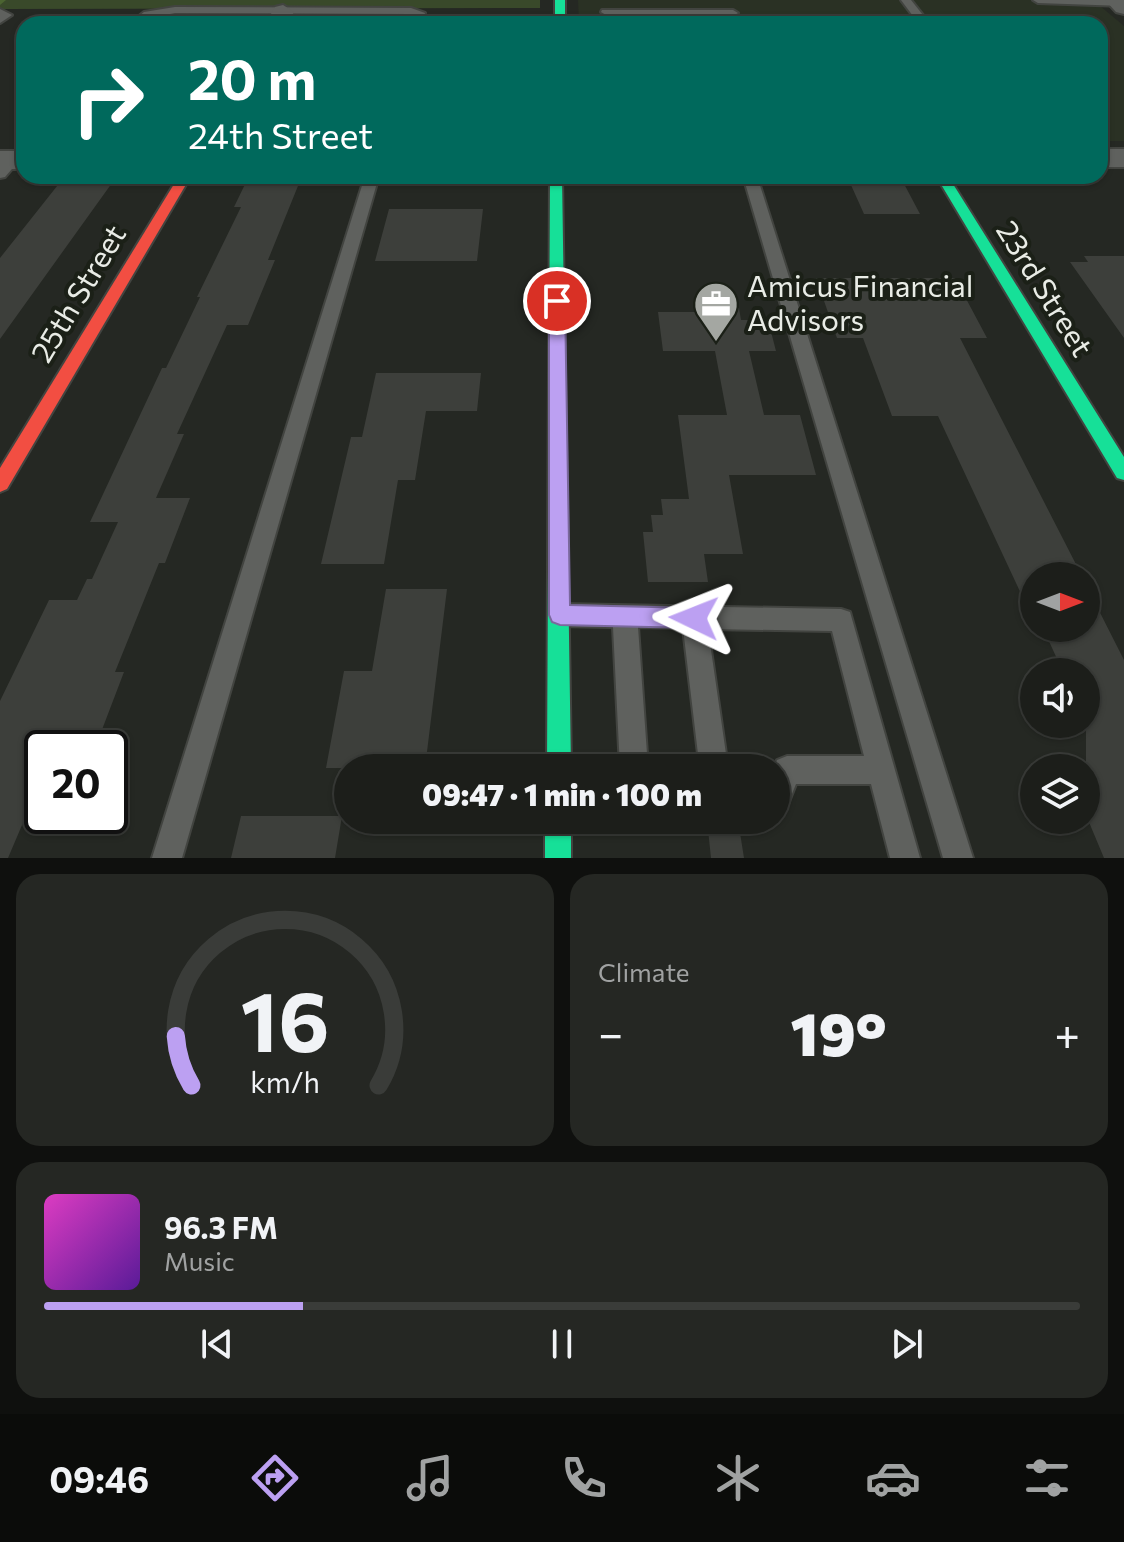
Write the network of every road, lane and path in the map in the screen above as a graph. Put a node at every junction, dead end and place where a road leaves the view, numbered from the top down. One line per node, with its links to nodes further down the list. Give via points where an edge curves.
1 (906, 0): 10 (lane)
2 (1038, 0): 3 (lane)
3 (1121, 3)
4 (606, 12): 9 (lane)
5 (143, 16): 6 (lane, via 166,11)
6 (247, 16)
7 (317, 16): 8 (lane, via 411,11)
8 (419, 16)
9 (692, 16)
10 (919, 16)
11 (180, 184): 17 (street, 25th Street)
12 (370, 184): 27 (lane)
13 (556, 184): 18 (street)
14 (752, 184): 30 (lane)
15 (947, 184): 16 (street, 23rd Street)
16 (1124, 473)
17 (0, 484)
18 (560, 615): 19 (lane); 21 (street)
19 (625, 616): 20 (lane); 22 (lane)
20 (694, 618): 23 (lane); 25 (lane, via 841,620)
21 (559, 754)
22 (633, 754)
23 (712, 754)
24 (790, 770): 25 (lane)
25 (881, 770): 29 (lane)
26 (558, 834): 28 (street)
27 (167, 858)
28 (558, 858)
29 (905, 858)
30 (958, 858)

